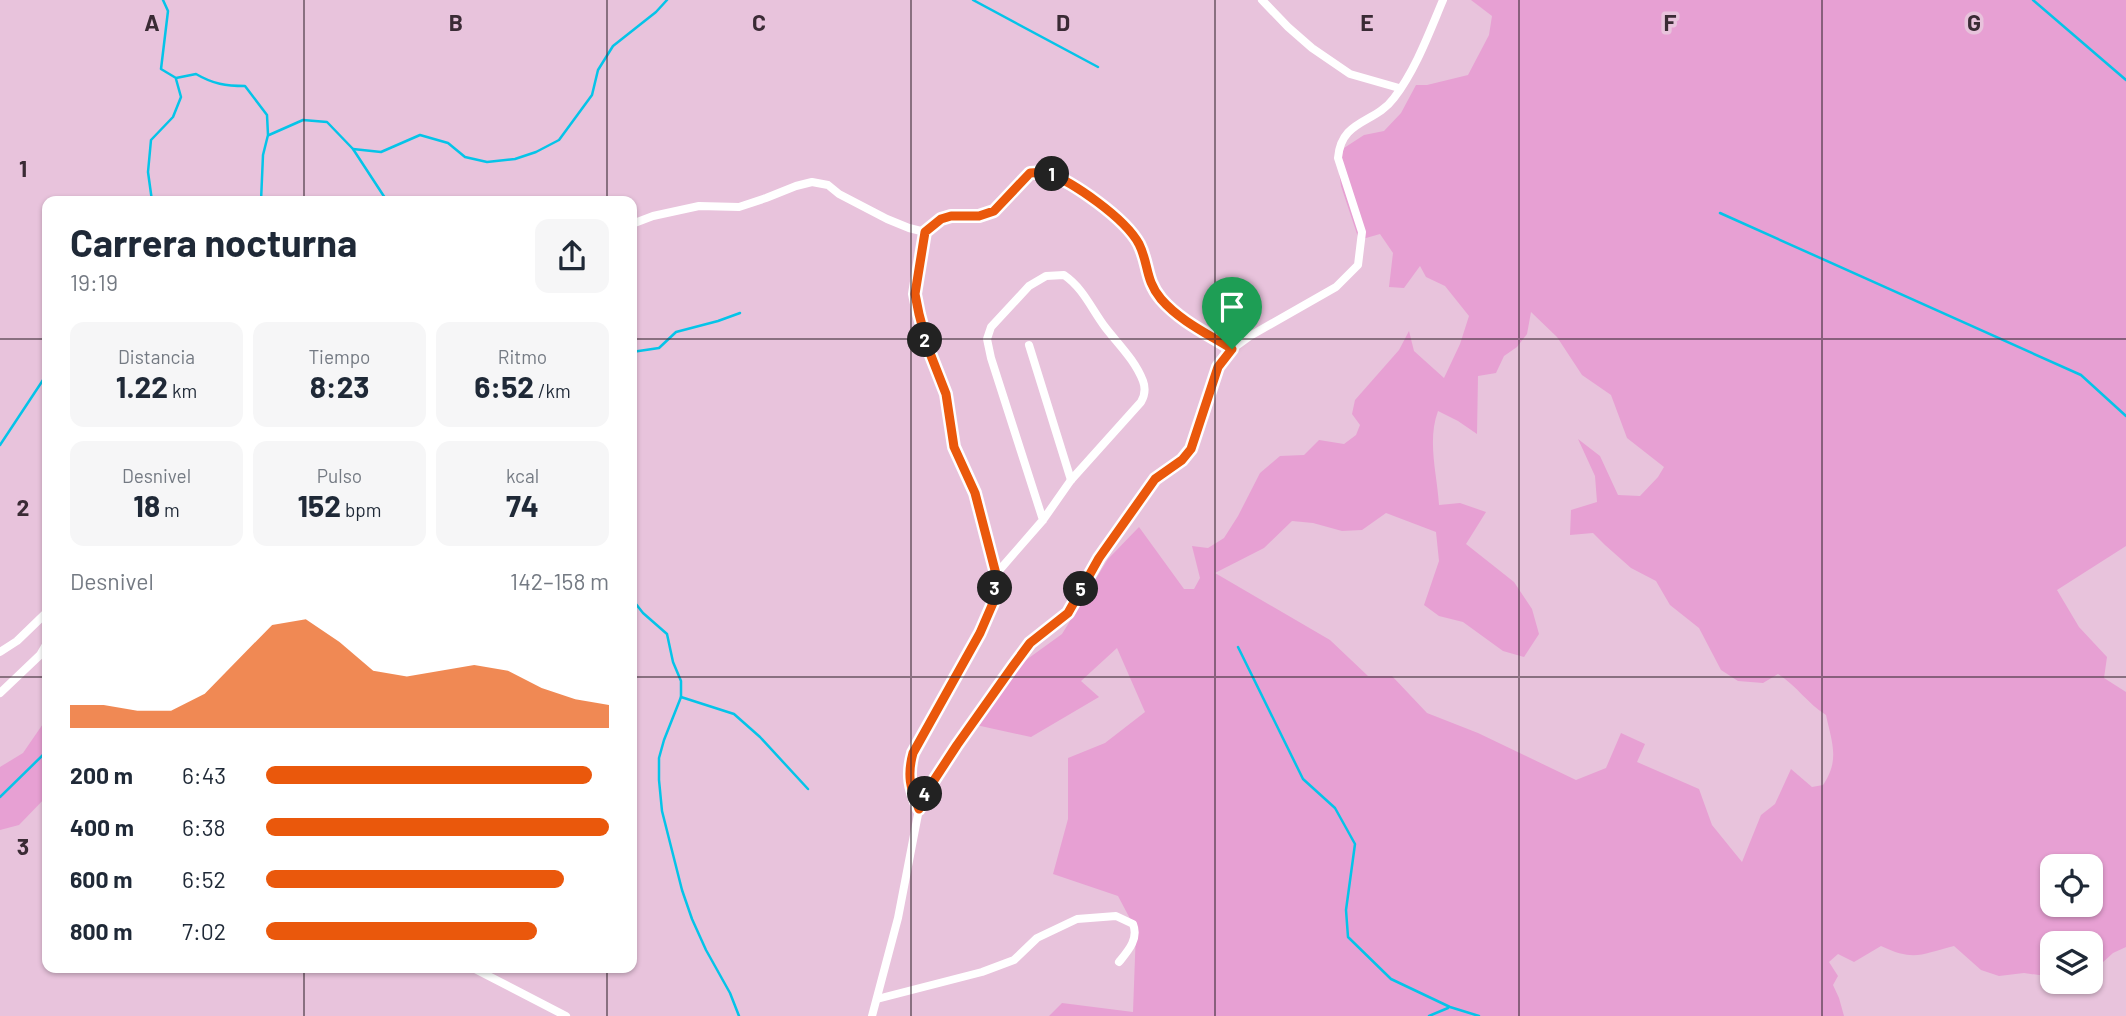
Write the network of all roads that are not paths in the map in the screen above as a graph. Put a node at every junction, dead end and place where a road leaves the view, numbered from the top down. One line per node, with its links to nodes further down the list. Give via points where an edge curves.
1 (1262, 0): 3 (street, via 1312,48 1350,74)
2 (1443, 0): 3 (street, via 1410,74)
3 (1399, 88): 7 (street, via 1381,110 1344,134 1339,145 1338,158 1362,232 1358,265 1336,288)
4 (637, 222): 5 (street, via 699,206 739,206 812,182 828,185 887,219)
5 (925, 232): 7 (street, via 941,219 994,211 1030,173 1062,178 1113,213 1134,237 1151,285 1174,313); 10 (street, via 915,294 919,314 946,394 954,447 975,493)
6 (1029, 345): 8 (street)
7 (1232, 349): 15 (street, via 1218,367 1191,449 1155,479 1099,558 1068,613 1030,643 957,745)
8 (1071, 480): 9 (street); 9 (street, via 1141,402 1145,387 1086,297 1059,274 1029,286 991,327 987,339)
9 (1043, 520): 10 (street)
10 (996, 574): 15 (street, via 993,603 980,633 913,753 909,780)
11 (42, 616): 12 (street)
12 (0, 652)
13 (42, 652): 14 (street)
14 (0, 693)
15 (919, 809): 18 (street)
16 (1119, 962): 18 (street, via 1131,947 1136,932 1133,924 1116,916 1077,919 1037,938 1014,960)
17 (484, 973): 19 (street)
18 (877, 999): 20 (street)
19 (566, 1016)
20 (872, 1016)

